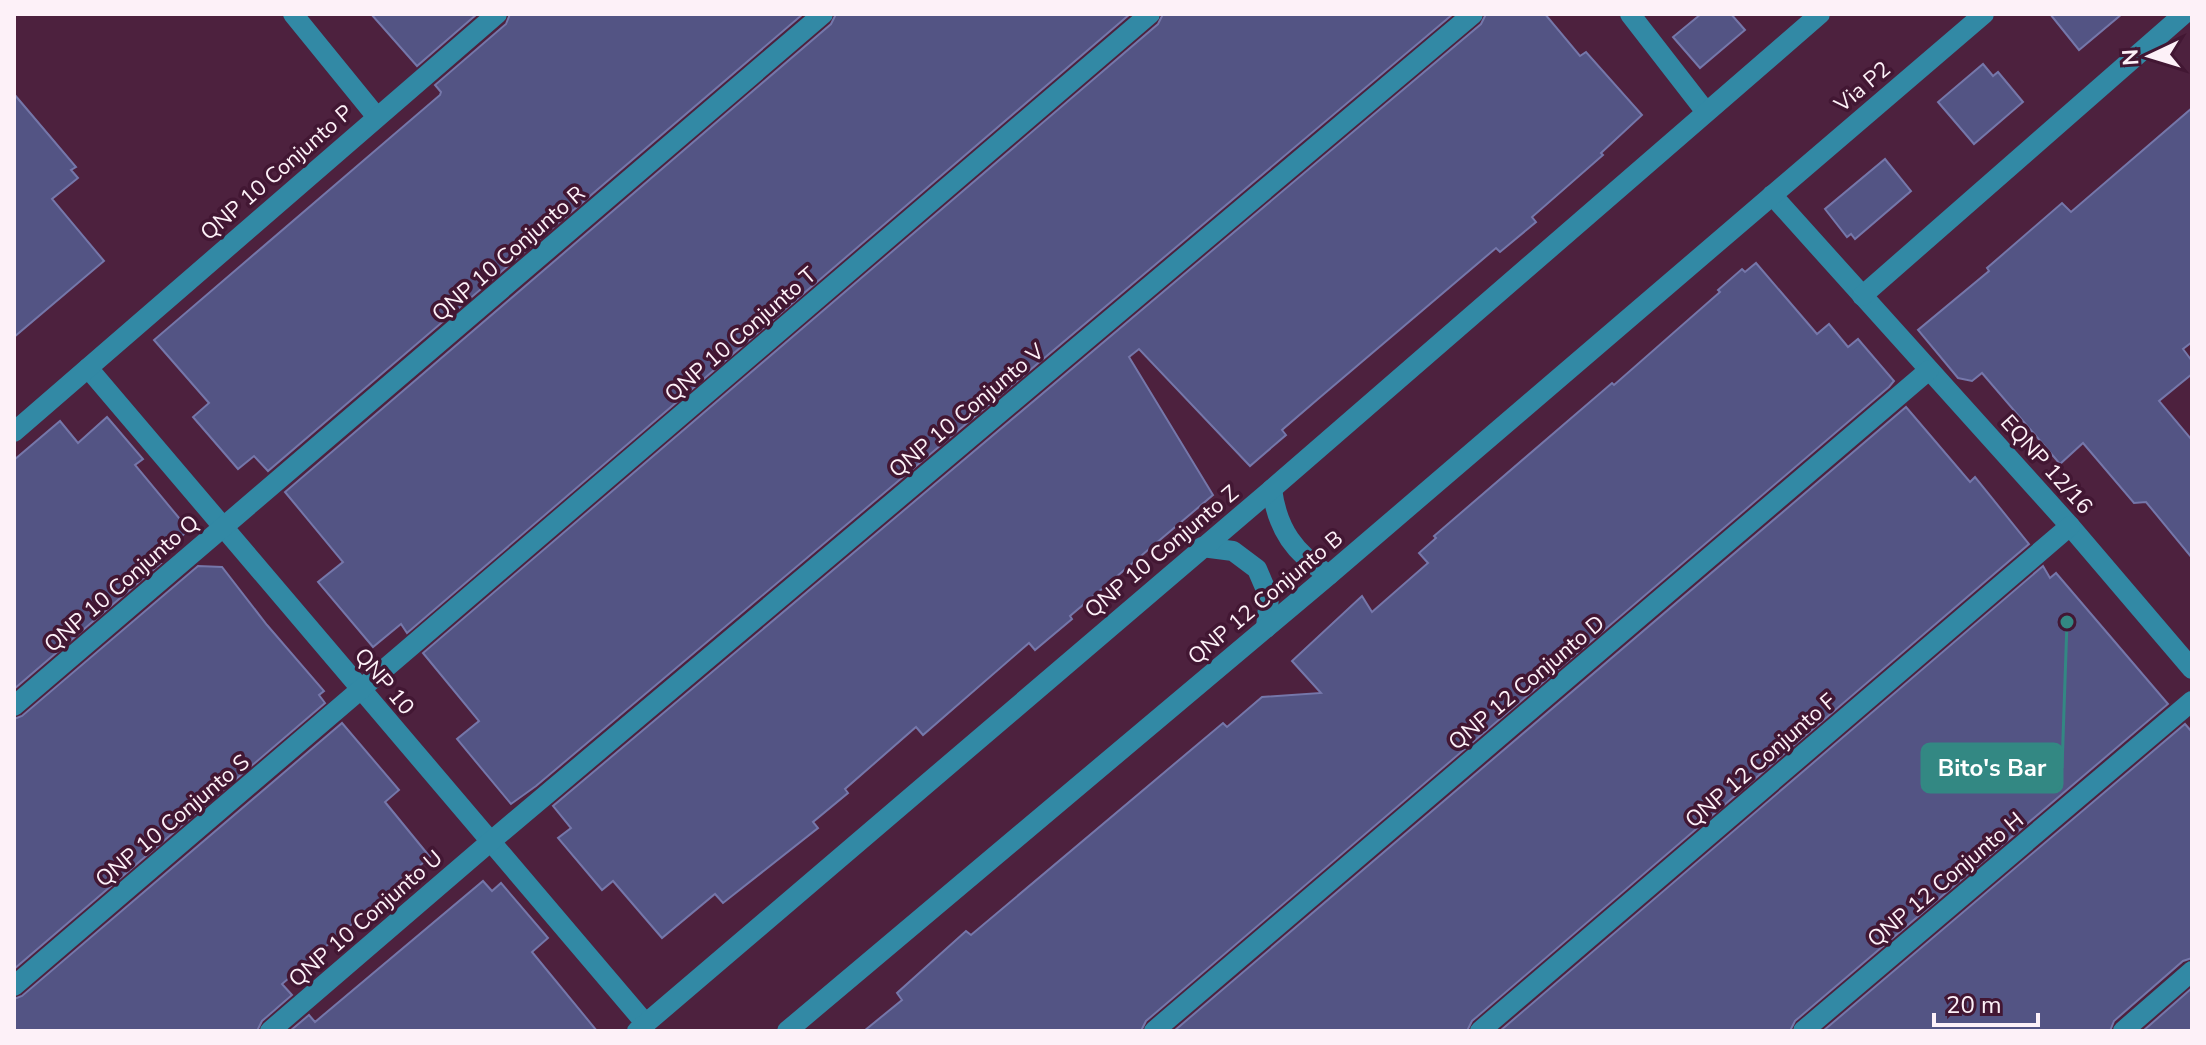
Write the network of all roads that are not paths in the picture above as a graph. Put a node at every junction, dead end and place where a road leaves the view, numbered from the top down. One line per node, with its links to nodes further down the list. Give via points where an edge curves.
1 (293, 14): 11 (street)
2 (497, 14): 11 (street, QNP 10 Conjunto P)
3 (823, 14): 19 (street, QNP 10 Conjunto R)
4 (1150, 14): 24 (street, QNP 10 Conjunto T)
5 (1473, 14): 27 (street, QNP 10 Conjunto V)
6 (1630, 14): 10 (street)
7 (1820, 14): 10 (street)
8 (1984, 14): 12 (street, Via P2)
9 (2184, 14): 13 (street)
10 (1706, 112): 17 (street, QNP 10 Conjunto Z)
11 (376, 116): 14 (street, QNP 10 Conjunto P)
12 (1772, 195): 13 (street, EQNP 12/16); 21 (street, QNP 12 Conjunto B)
13 (1862, 296): 15 (street, EQNP 12/16)
14 (88, 368): 16 (street, QNP 10 Conjunto P); 19 (street, QNP 10)
15 (1929, 370): 18 (street, EQNP 12/16); 33 (street, QNP 12 Conjunto D)
16 (14, 432)
17 (1272, 489): 20 (street, QNP 10 Conjunto Z); 21 (street, via 1283,531 1303,556)
18 (2070, 526): 23 (street, EQNP 12/16); 34 (street, QNP 12 Conjunto F)
19 (223, 528): 24 (street, QNP 10); 26 (street, QNP 10 Conjunto Q)
20 (1202, 547): 22 (street, via 1233,551 1257,569 1269,597); 30 (street, QNP 10 Conjunto Z)
21 (1329, 575): 22 (street, QNP 12 Conjunto B)
22 (1266, 628): 32 (street, QNP 12 Conjunto B)
23 (2192, 669)
24 (361, 690): 27 (street, QNP 10); 29 (street, QNP 10 Conjunto S)
25 (2192, 701): 35 (street, QNP 12 Conjunto H)
26 (14, 706)
27 (490, 842): 30 (street, QNP 10); 31 (street, QNP 10 Conjunto U)
28 (2192, 971): 36 (street)
29 (14, 986)
30 (641, 1027)
31 (270, 1031)
32 (787, 1031)
33 (1154, 1031)
34 (1480, 1031)
35 (1803, 1031)
36 (2123, 1031)

